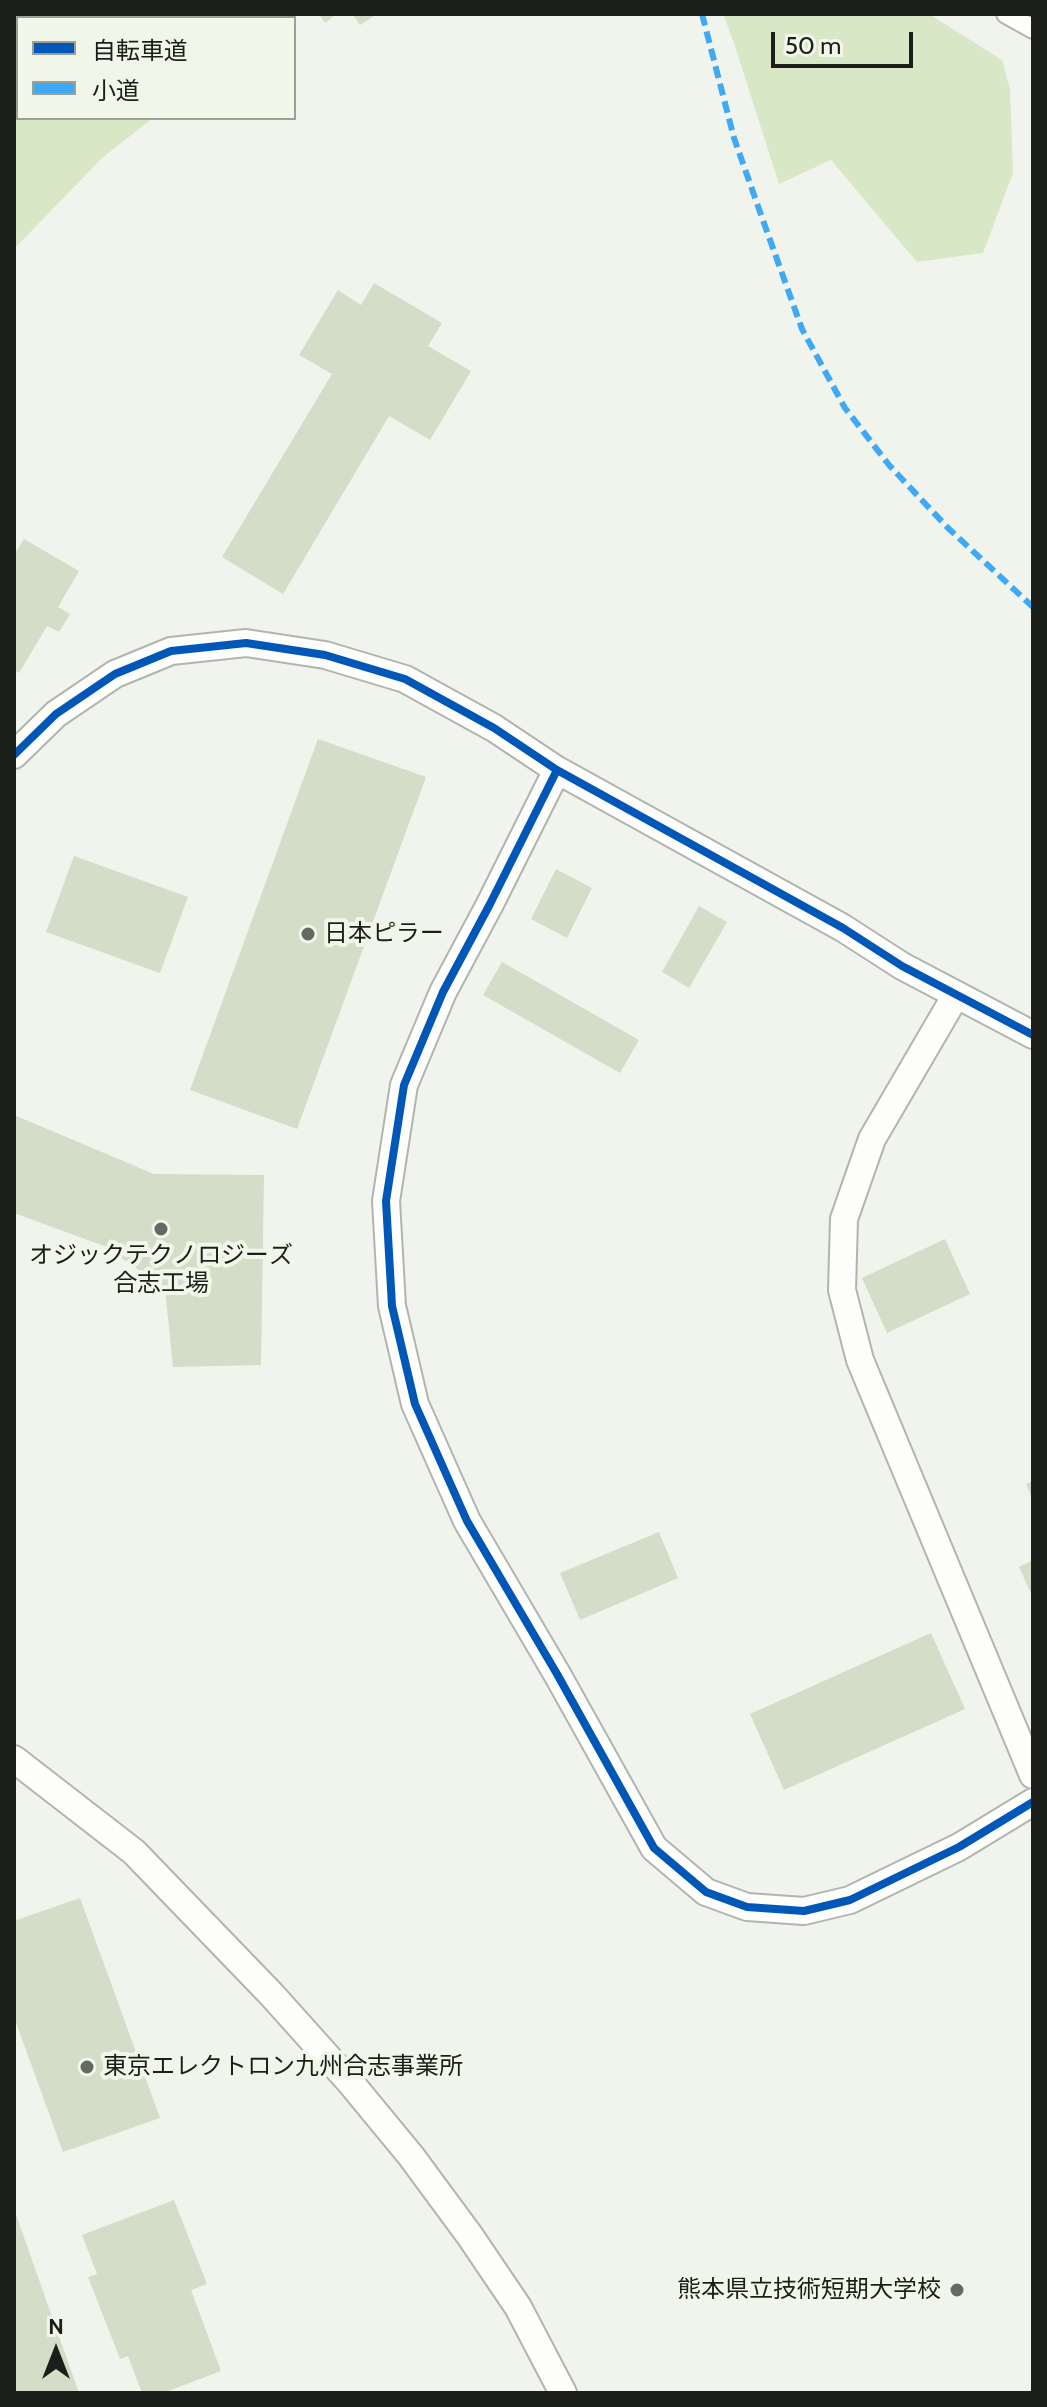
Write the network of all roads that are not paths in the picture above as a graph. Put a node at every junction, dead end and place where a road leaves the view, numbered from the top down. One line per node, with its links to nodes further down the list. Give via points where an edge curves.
1 (1006, 14): 2 (street)
2 (1033, 29)
3 (14, 755): 4 (street, via 56,714 115,674 171,651 246,643 325,655 405,679)
4 (557, 770): 5 (street); 9 (street, via 443,992 404,1085 386,1201 392,1306 415,1404 467,1521 654,1848 706,1892 747,1907 804,1911 850,1900 959,1847)
5 (956, 995): 6 (street); 8 (street, via 872,1139 844,1219 842,1290 860,1360)
6 (1033, 1035)
7 (14, 1759): 10 (street, via 134,1852 350,2082 470,2236 518,2307)
8 (1033, 1775)
9 (1033, 1802)
10 (563, 2393)

